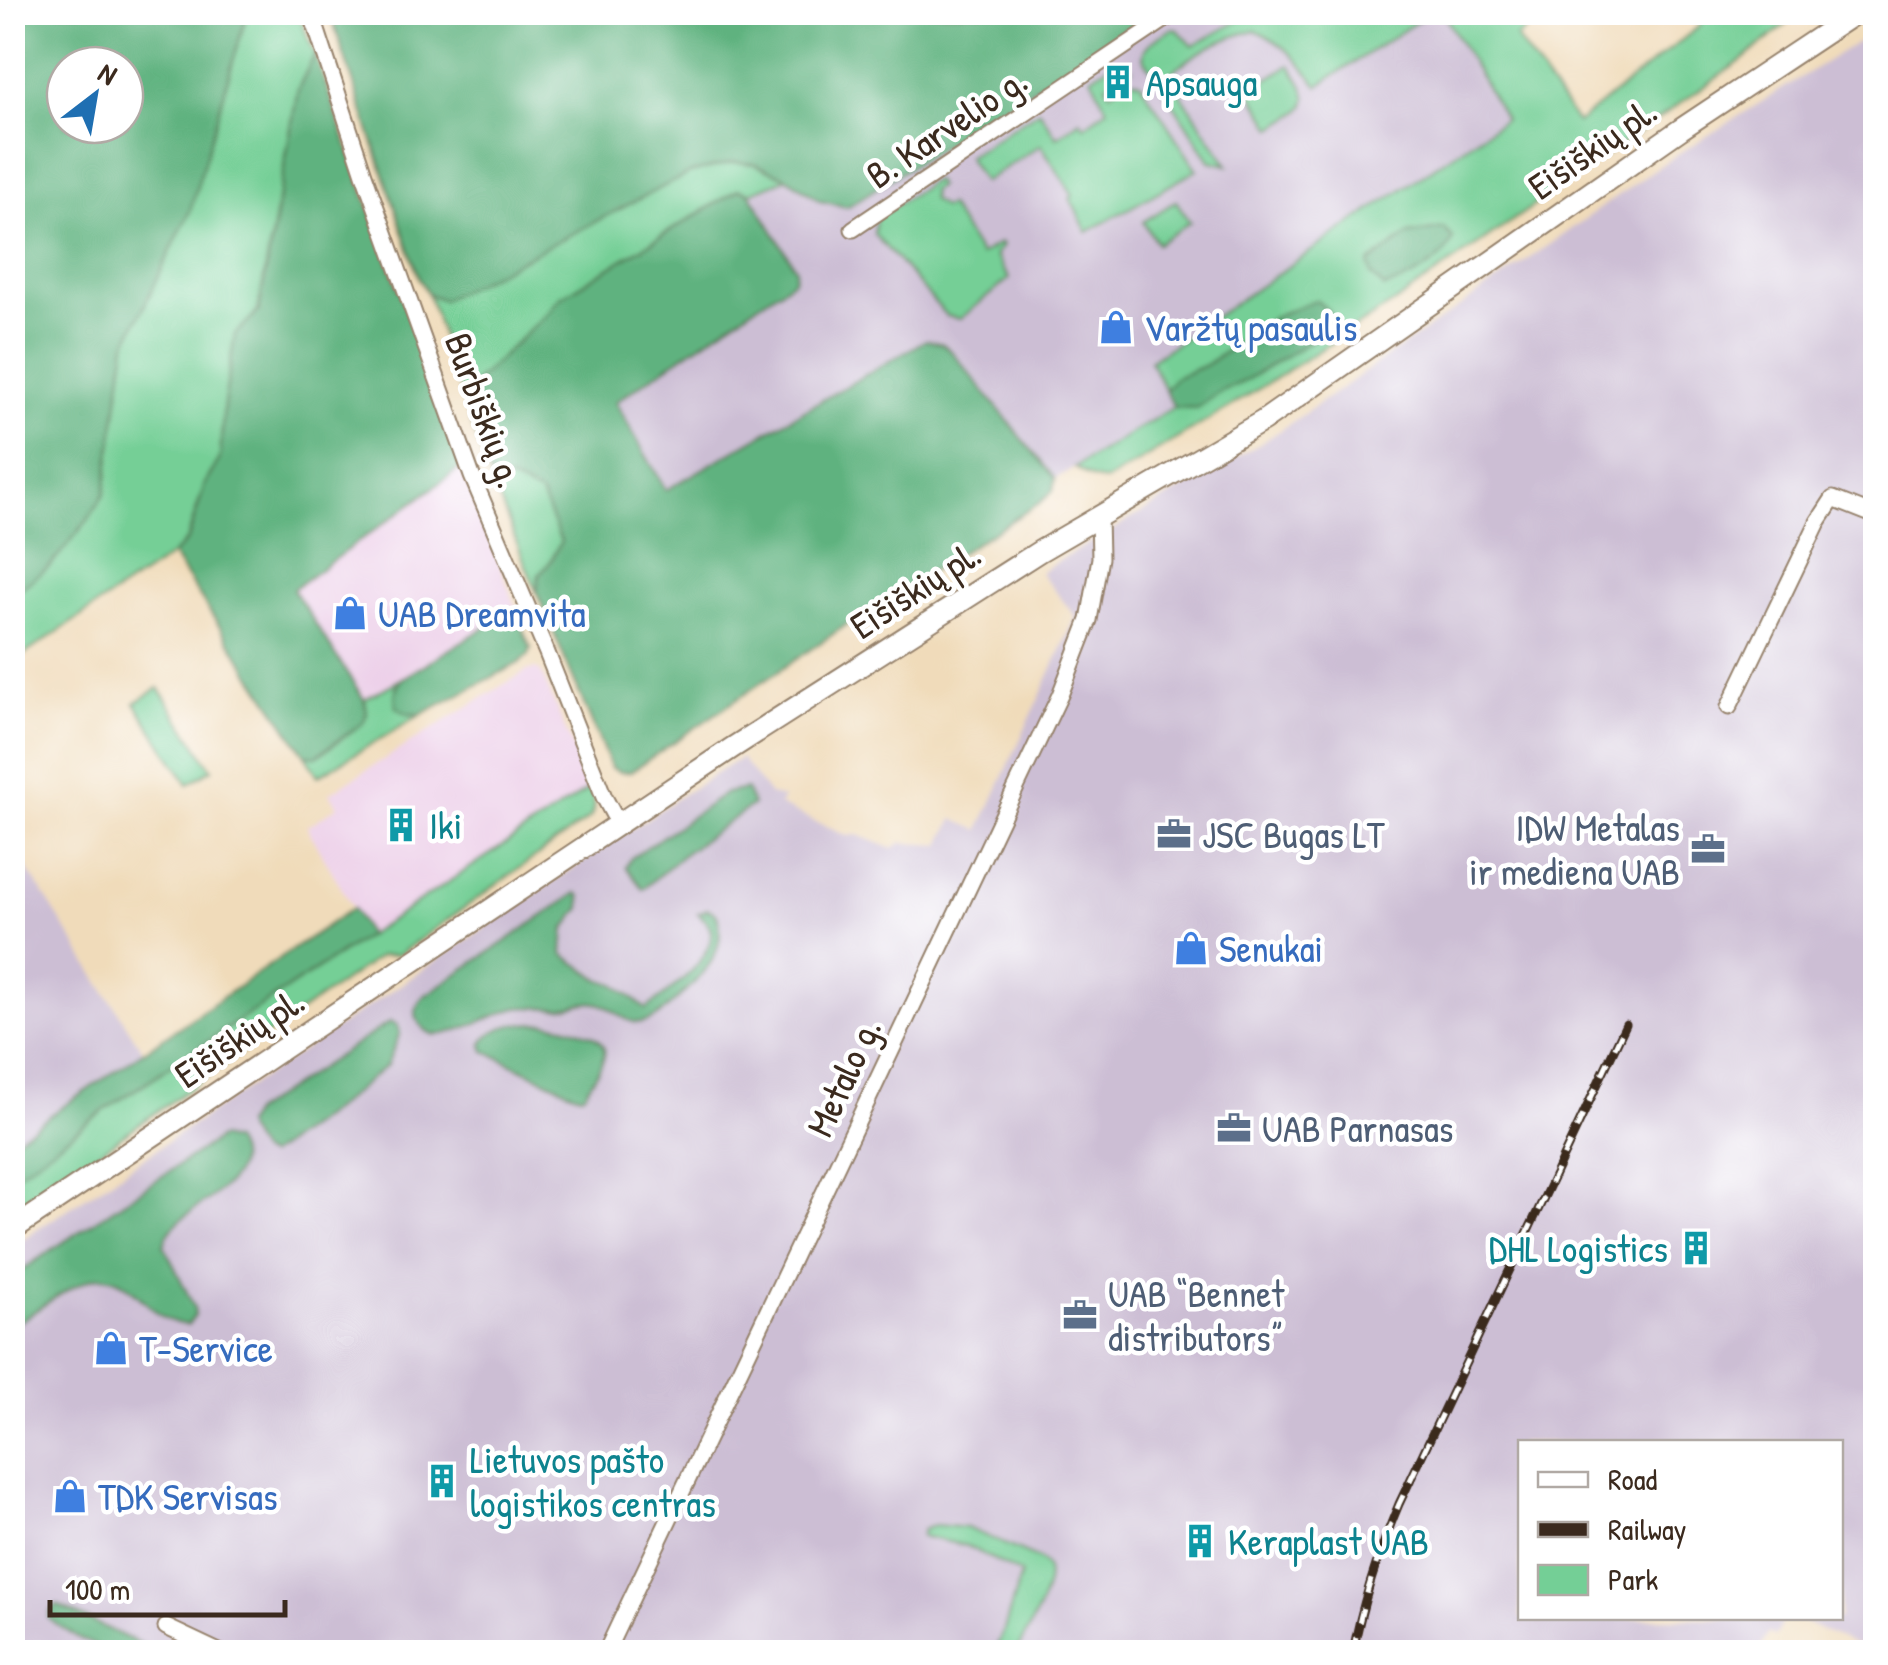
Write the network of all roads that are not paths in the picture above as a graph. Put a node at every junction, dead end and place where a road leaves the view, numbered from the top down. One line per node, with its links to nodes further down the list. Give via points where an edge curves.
1 (311, 12): 8 (street, Burbiškių g., via 472,476)
2 (1176, 12): 4 (street, B. Karvelio g.)
3 (1857, 12): 6 (main road, Eišiškių pl., via 1262,420)
4 (853, 229)
5 (1876, 516): 7 (street, via 1833,499)
6 (1099, 517): 8 (main road, Eišiškių pl.); 12 (street, Metalo g., via 1089,620 1060,695)
7 (1729, 707)
8 (618, 823): 9 (main road, Eišiškių pl.)
9 (12, 1230)
10 (166, 1627): 11 (street)
11 (219, 1652)
12 (606, 1652)

